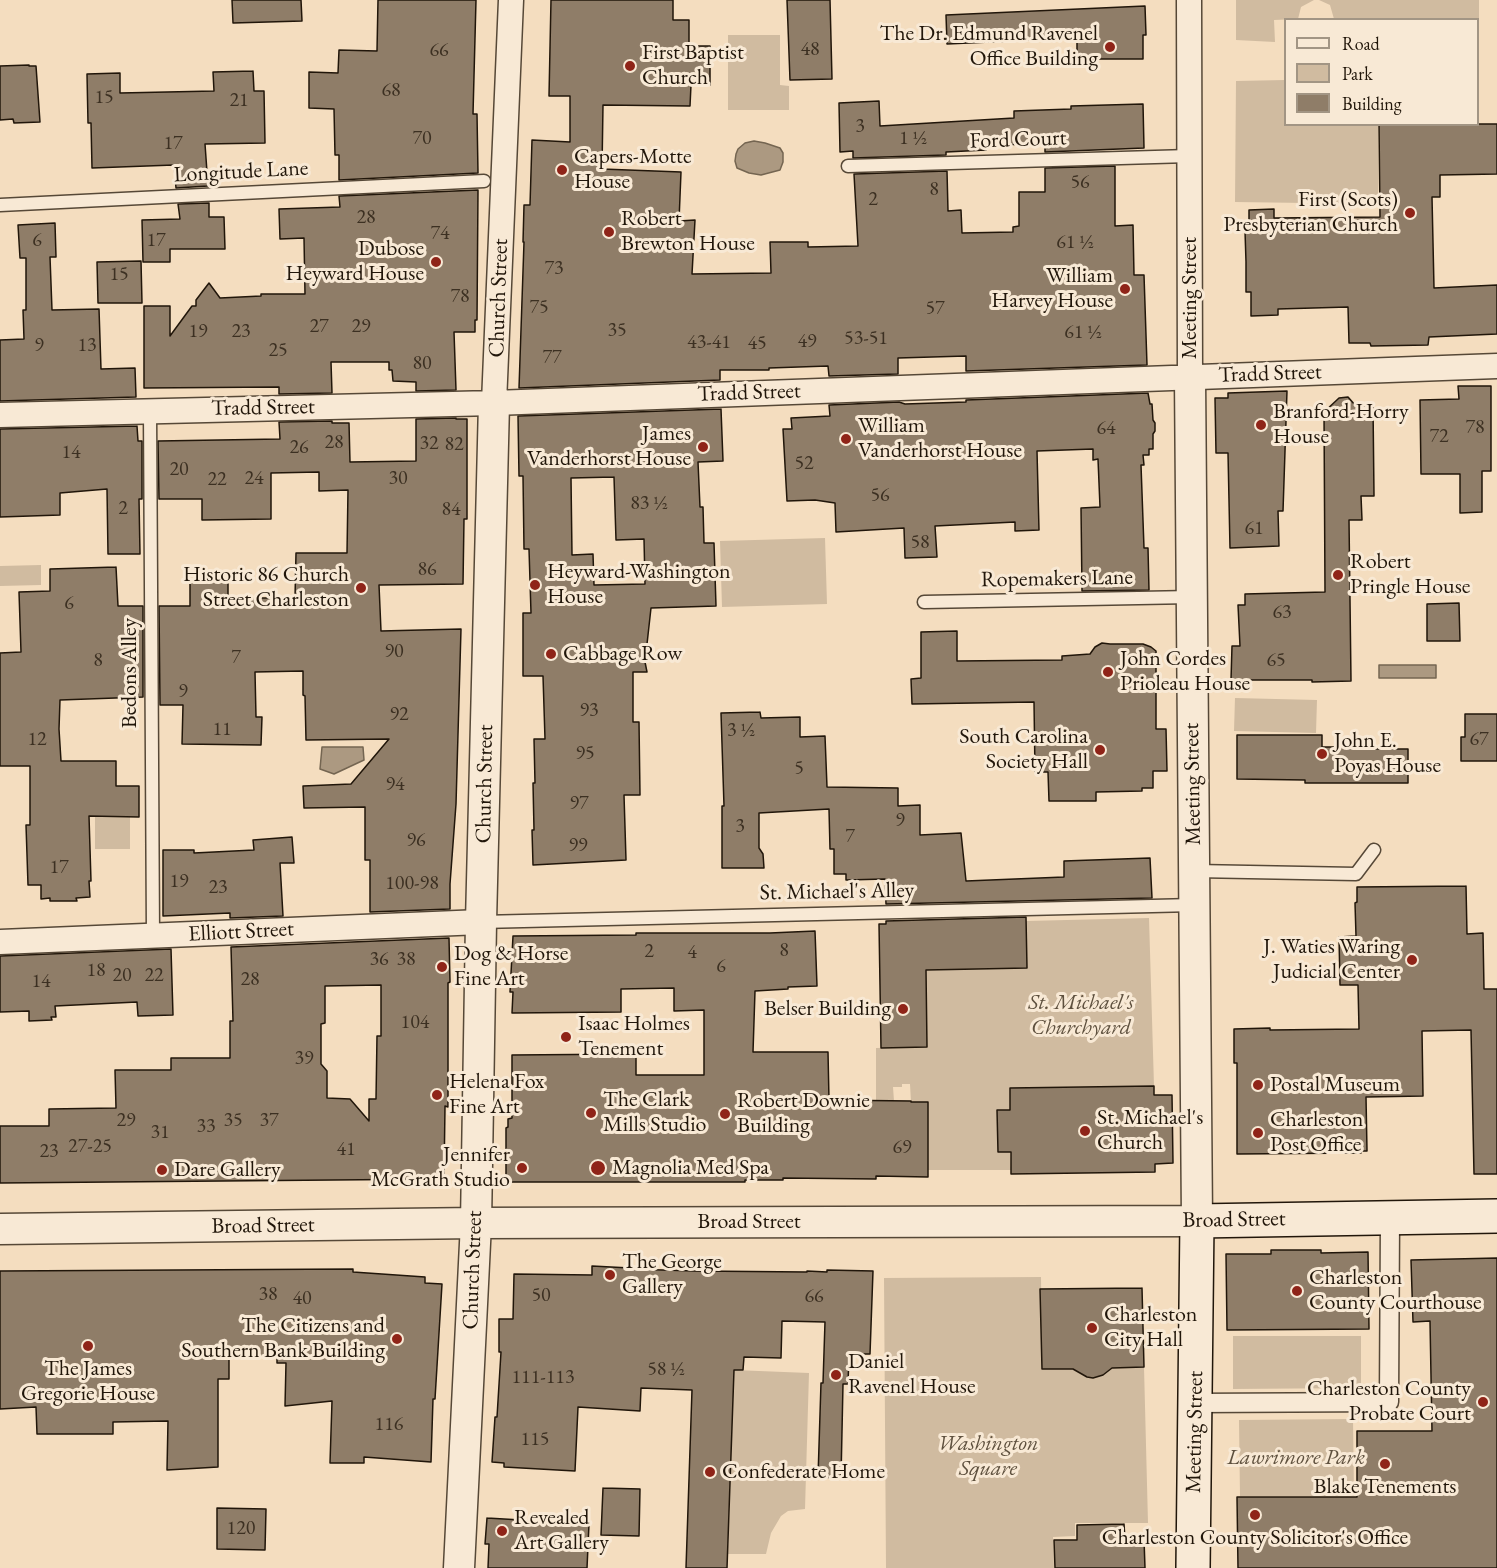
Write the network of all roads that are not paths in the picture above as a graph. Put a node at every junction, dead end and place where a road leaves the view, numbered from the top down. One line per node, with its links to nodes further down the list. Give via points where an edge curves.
1 (511, 0): 9 (street, Church Street)
2 (1189, 0): 3 (street, Meeting Street)
3 (1189, 156): 4 (lane, Ford Court); 8 (street, Meeting Street)
4 (848, 166)
5 (484, 181): 6 (lane, Longitude Lane)
6 (0, 205)
7 (1497, 366): 8 (street, Tradd Street)
8 (1190, 378): 9 (street, Tradd Street); 12 (street, Meeting Street)
9 (494, 403): 10 (street, Tradd Street); 17 (street, Church Street)
10 (150, 411): 11 (street, Tradd Street); 18 (lane, Bedons Alley)
11 (0, 415)
12 (1191, 597): 13 (lane, Ropemakers Lane); 15 (street, Meeting Street)
13 (924, 602)
14 (1374, 850): 15 (lane, via 1356,874)
15 (1194, 871): 16 (street, Meeting Street)
16 (1194, 905): 17 (lane, St. Michael's Alley); 22 (street, Meeting Street)
17 (481, 921): 18 (street, Elliott Street); 23 (street, Church Street)
18 (153, 936): 19 (street, Elliott Street)
19 (0, 942)
20 (1497, 1216): 21 (main road, Broad Street)
21 (1390, 1218): 22 (main road, Broad Street); 25 (street, via 1389,1402)
22 (1197, 1221): 23 (street, Broad Street); 25 (main road, Meeting Street)
23 (476, 1223): 24 (street, Broad Street); 26 (street, Church Street)
24 (0, 1229)
25 (1195, 1403): 27 (main road, Meeting Street)
26 (459, 1568)
27 (1193, 1568)

